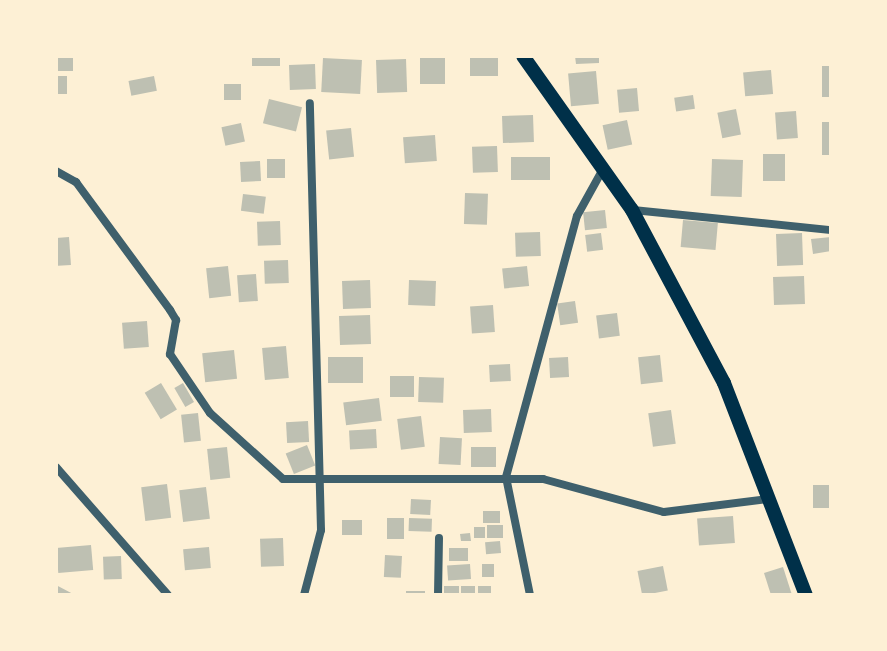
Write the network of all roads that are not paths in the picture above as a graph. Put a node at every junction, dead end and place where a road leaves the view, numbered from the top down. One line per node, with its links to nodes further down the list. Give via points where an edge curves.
1 (523, 56): 3 (main road)
2 (310, 103): 8 (street)
3 (603, 169): 5 (main road); 9 (street, via 577,216)
4 (56, 171): 8 (street, via 76,182 170,310 176,320 170,354 219,424 283,479)
5 (632, 210): 6 (street); 10 (main road, via 724,383)
6 (831, 230)
7 (56, 467): 12 (street)
8 (320, 476): 9 (street); 13 (street, via 321,530)
9 (506, 477): 10 (street, via 543,479 664,512); 15 (street)
10 (769, 499): 16 (main road)
11 (439, 538): 14 (street)
12 (168, 595)
13 (304, 595)
14 (438, 595)
15 (530, 595)
16 (806, 595)

